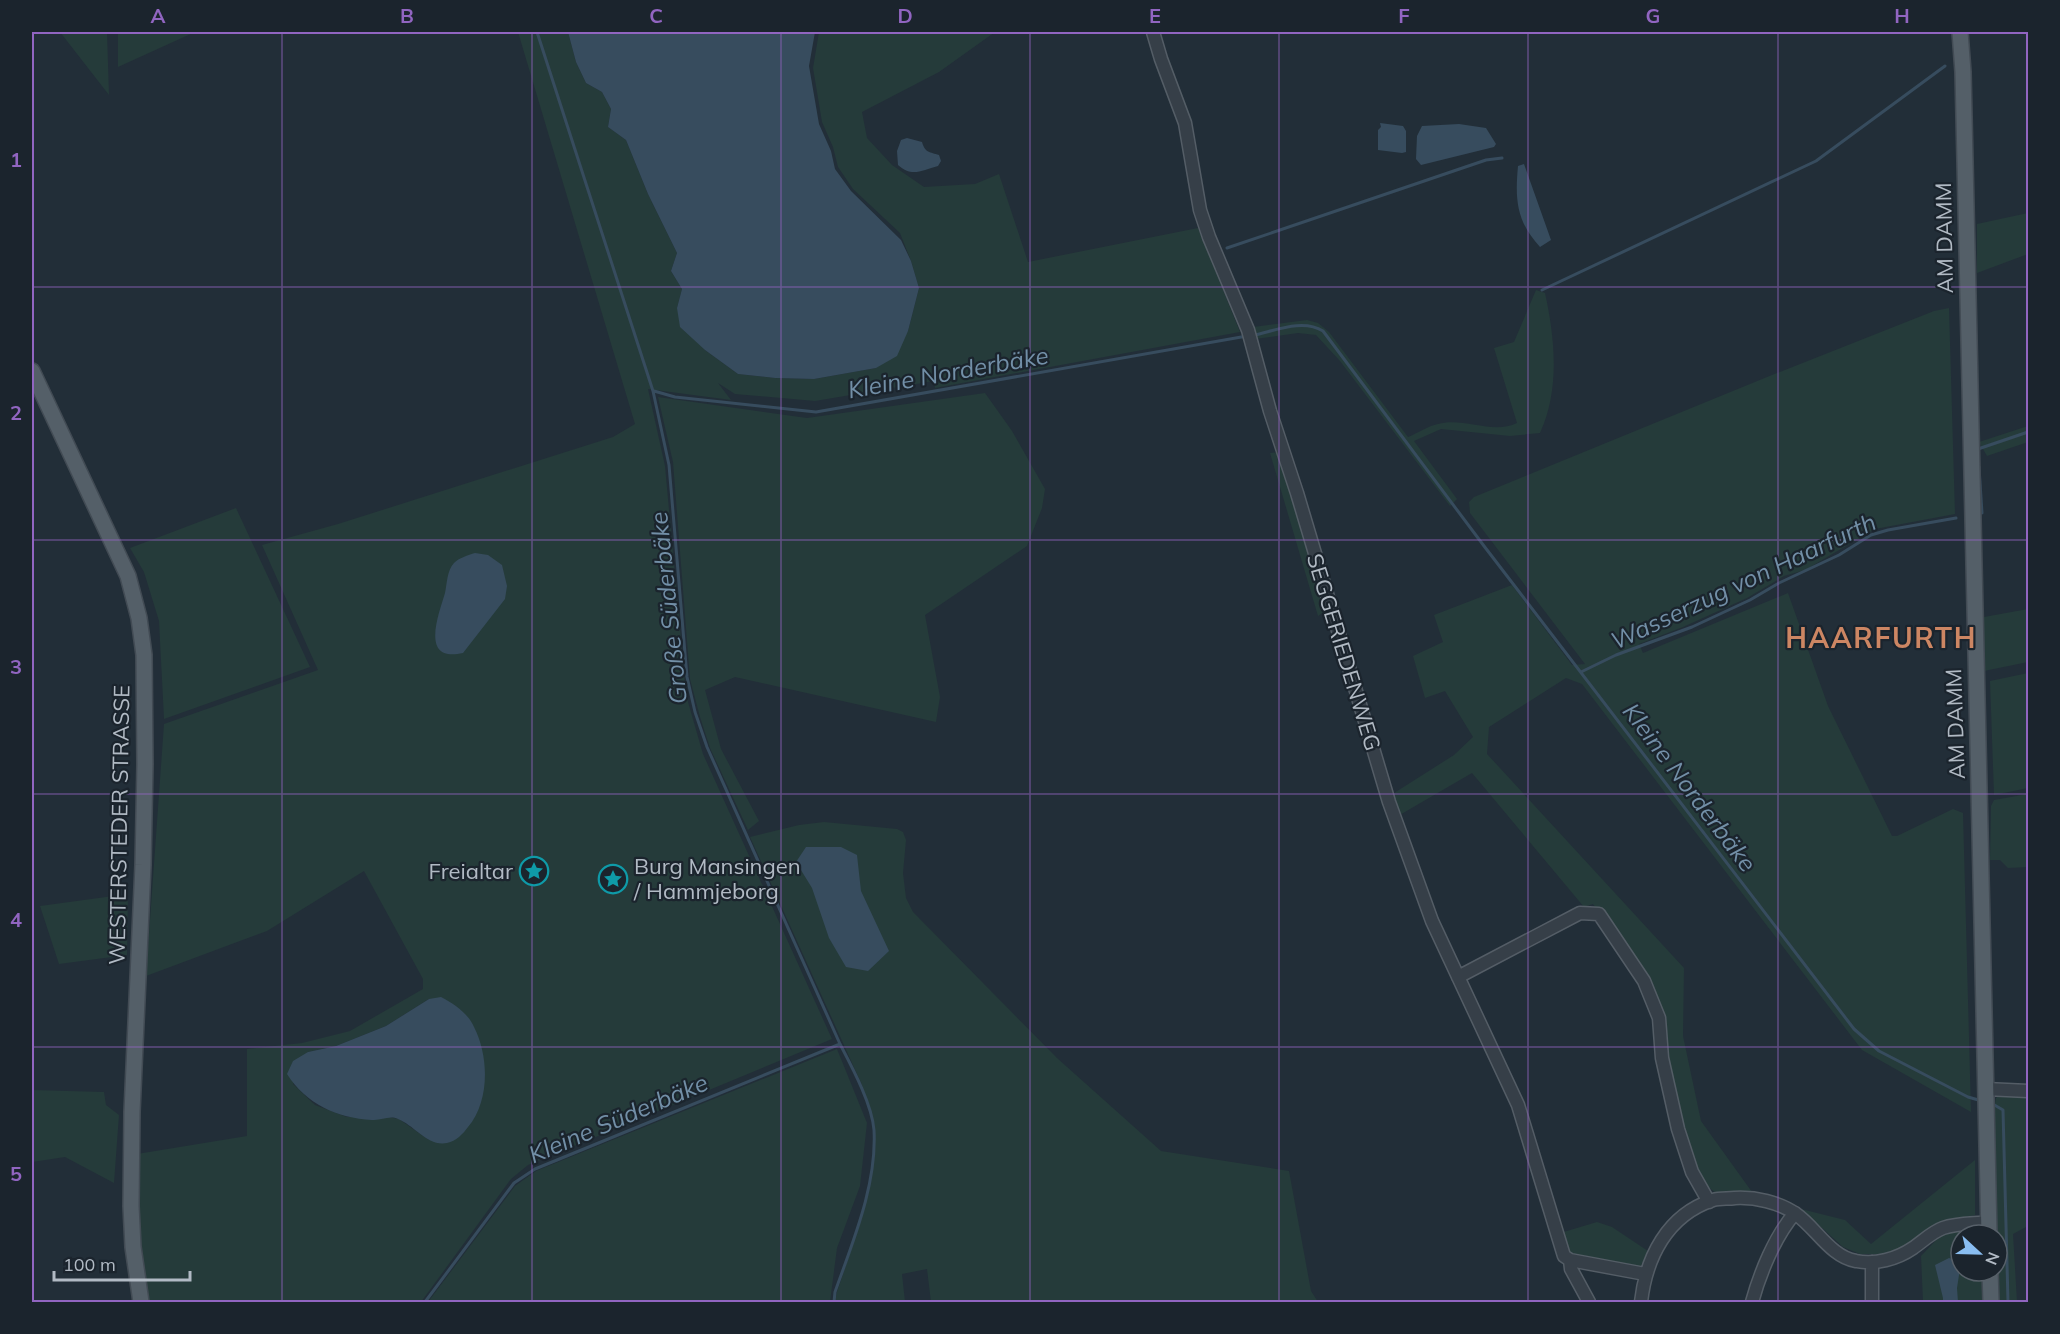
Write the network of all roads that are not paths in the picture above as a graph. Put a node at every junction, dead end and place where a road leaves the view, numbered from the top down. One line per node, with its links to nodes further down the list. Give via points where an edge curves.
1 (1153, 32): 4 (street, SEGGERIEDENWEG, via 1185,123 1200,210 1250,335 1389,802 1432,921)
2 (1960, 32): 5 (main road, AM DAMM)
3 (32, 371): 15 (main road, WESTERSTEDER STRASSE, via 128,576 140,618 145,764 130,1206)
4 (1458, 977): 7 (street, via 1580,914 1599,914 1644,981 1659,1018 1662,1058 1678,1129 1692,1172); 11 (street, SEGGERIEDENWEG, via 1518,1105 1564,1256)
5 (1986, 1091): 6 (street); 9 (main road, AM DAMM)
6 (2028, 1091)
7 (1709, 1202): 8 (street, via 1751,1197); 13 (street, via 1676,1221 1660,1241)
8 (1795, 1213): 12 (street, via 1840,1255); 18 (street, via 1758,1279)
9 (1989, 1223)
10 (1949, 1227): 12 (street, via 1901,1255)
11 (1570, 1260): 13 (street); 16 (street, SEGGERIEDENWEG)
12 (1872, 1262): 19 (street)
13 (1645, 1275): 17 (street)
14 (1990, 1283): 20 (main road)
15 (141, 1302)
16 (1588, 1302)
17 (1641, 1302)
18 (1752, 1302)
19 (1872, 1302)
20 (1991, 1302)

